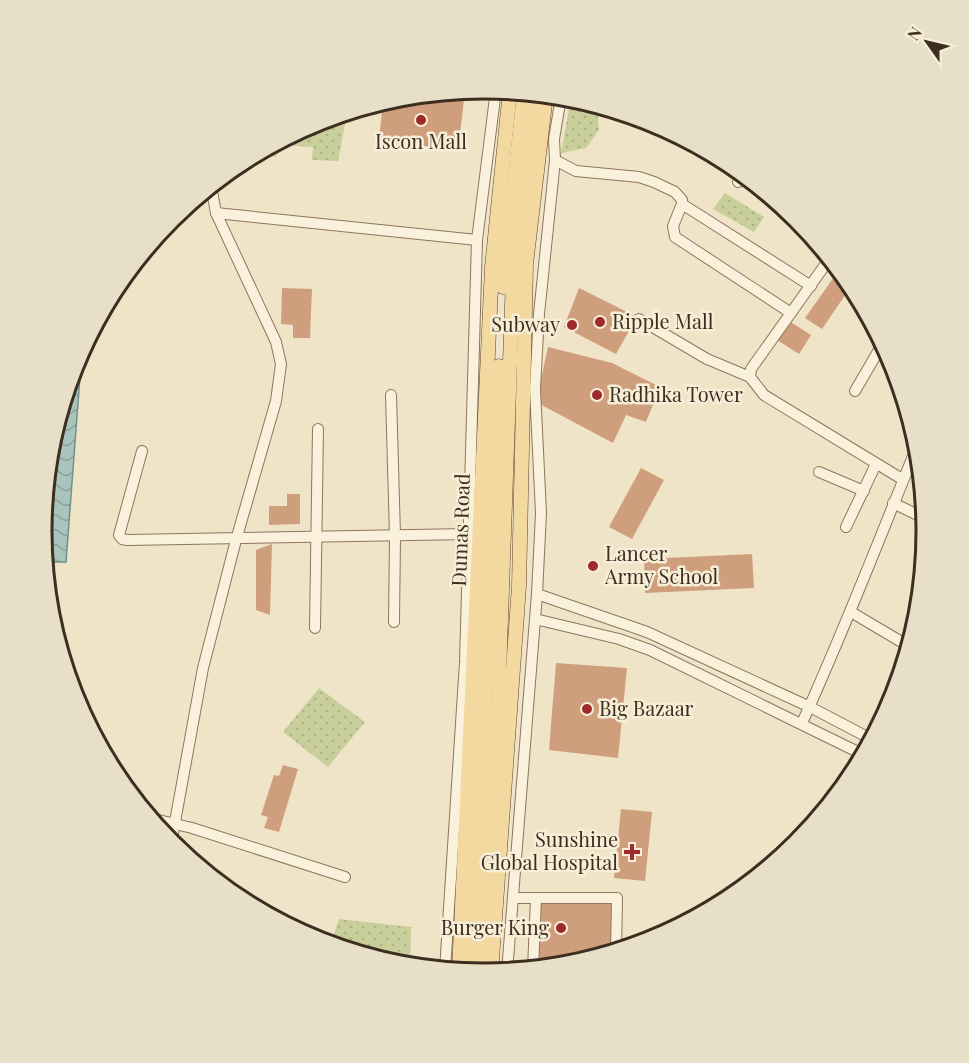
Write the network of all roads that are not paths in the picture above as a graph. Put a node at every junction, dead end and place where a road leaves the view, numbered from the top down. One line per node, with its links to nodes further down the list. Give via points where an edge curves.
1 (495, 99): 11 (street)
2 (509, 100): 53 (main road, Dumas Road, via 492,267)
3 (524, 101): 54 (main road, via 504,265)
4 (533, 102): 55 (main road, via 513,277 498,703)
5 (545, 104): 56 (main road, via 526,264 519,586)
6 (559, 106): 7 (street)
7 (555, 160): 9 (street, via 576,171 654,182 675,192); 34 (street, via 535,389 541,513)
8 (213, 196): 10 (street)
9 (682, 204): 13 (street); 14 (street, via 673,226 675,237)
10 (216, 213): 11 (street); 33 (street, via 276,342 281,364 276,400)
11 (477, 240): 30 (street)
12 (825, 267): 13 (street)
13 (811, 286): 14 (street)
14 (791, 313): 17 (street, via 751,369)
15 (639, 319): 17 (street, via 707,358)
16 (878, 352): 18 (street)
17 (750, 377): 23 (street, via 764,395)
18 (855, 391)
19 (391, 395): 31 (street)
20 (318, 429): 32 (street)
21 (142, 451): 33 (street, via 120,529 122,539)
22 (911, 462): 25 (street)
23 (876, 464): 25 (street); 26 (street)
24 (819, 472): 26 (street)
25 (902, 479): 27 (street)
26 (864, 490): 29 (street)
27 (893, 503): 28 (street); 35 (street)
28 (916, 514)
29 (846, 527)
30 (469, 534): 31 (street); 52 (street, via 465,662)
31 (395, 536): 32 (street); 37 (street)
32 (316, 538): 33 (street); 38 (street)
33 (236, 540): 45 (street, via 203,668)
34 (537, 594): 36 (street); 40 (street, via 647,632)
35 (851, 612): 39 (street); 40 (street)
36 (535, 619): 41 (street, via 650,650); 48 (street)
37 (394, 622)
38 (315, 628)
39 (902, 642)
40 (810, 707): 41 (street); 42 (street)
41 (802, 723): 43 (street)
42 (865, 736)
43 (857, 751)
44 (165, 821): 45 (street)
45 (175, 822): 46 (street); 47 (street)
46 (173, 830)
47 (345, 878)
48 (513, 898): 49 (street); 57 (street)
49 (536, 898): 50 (street, via 618,898); 51 (street)
50 (616, 943)
51 (533, 961)
52 (446, 962)
53 (459, 963)
54 (469, 963)
55 (481, 963)
56 (492, 963)
57 (508, 963)

